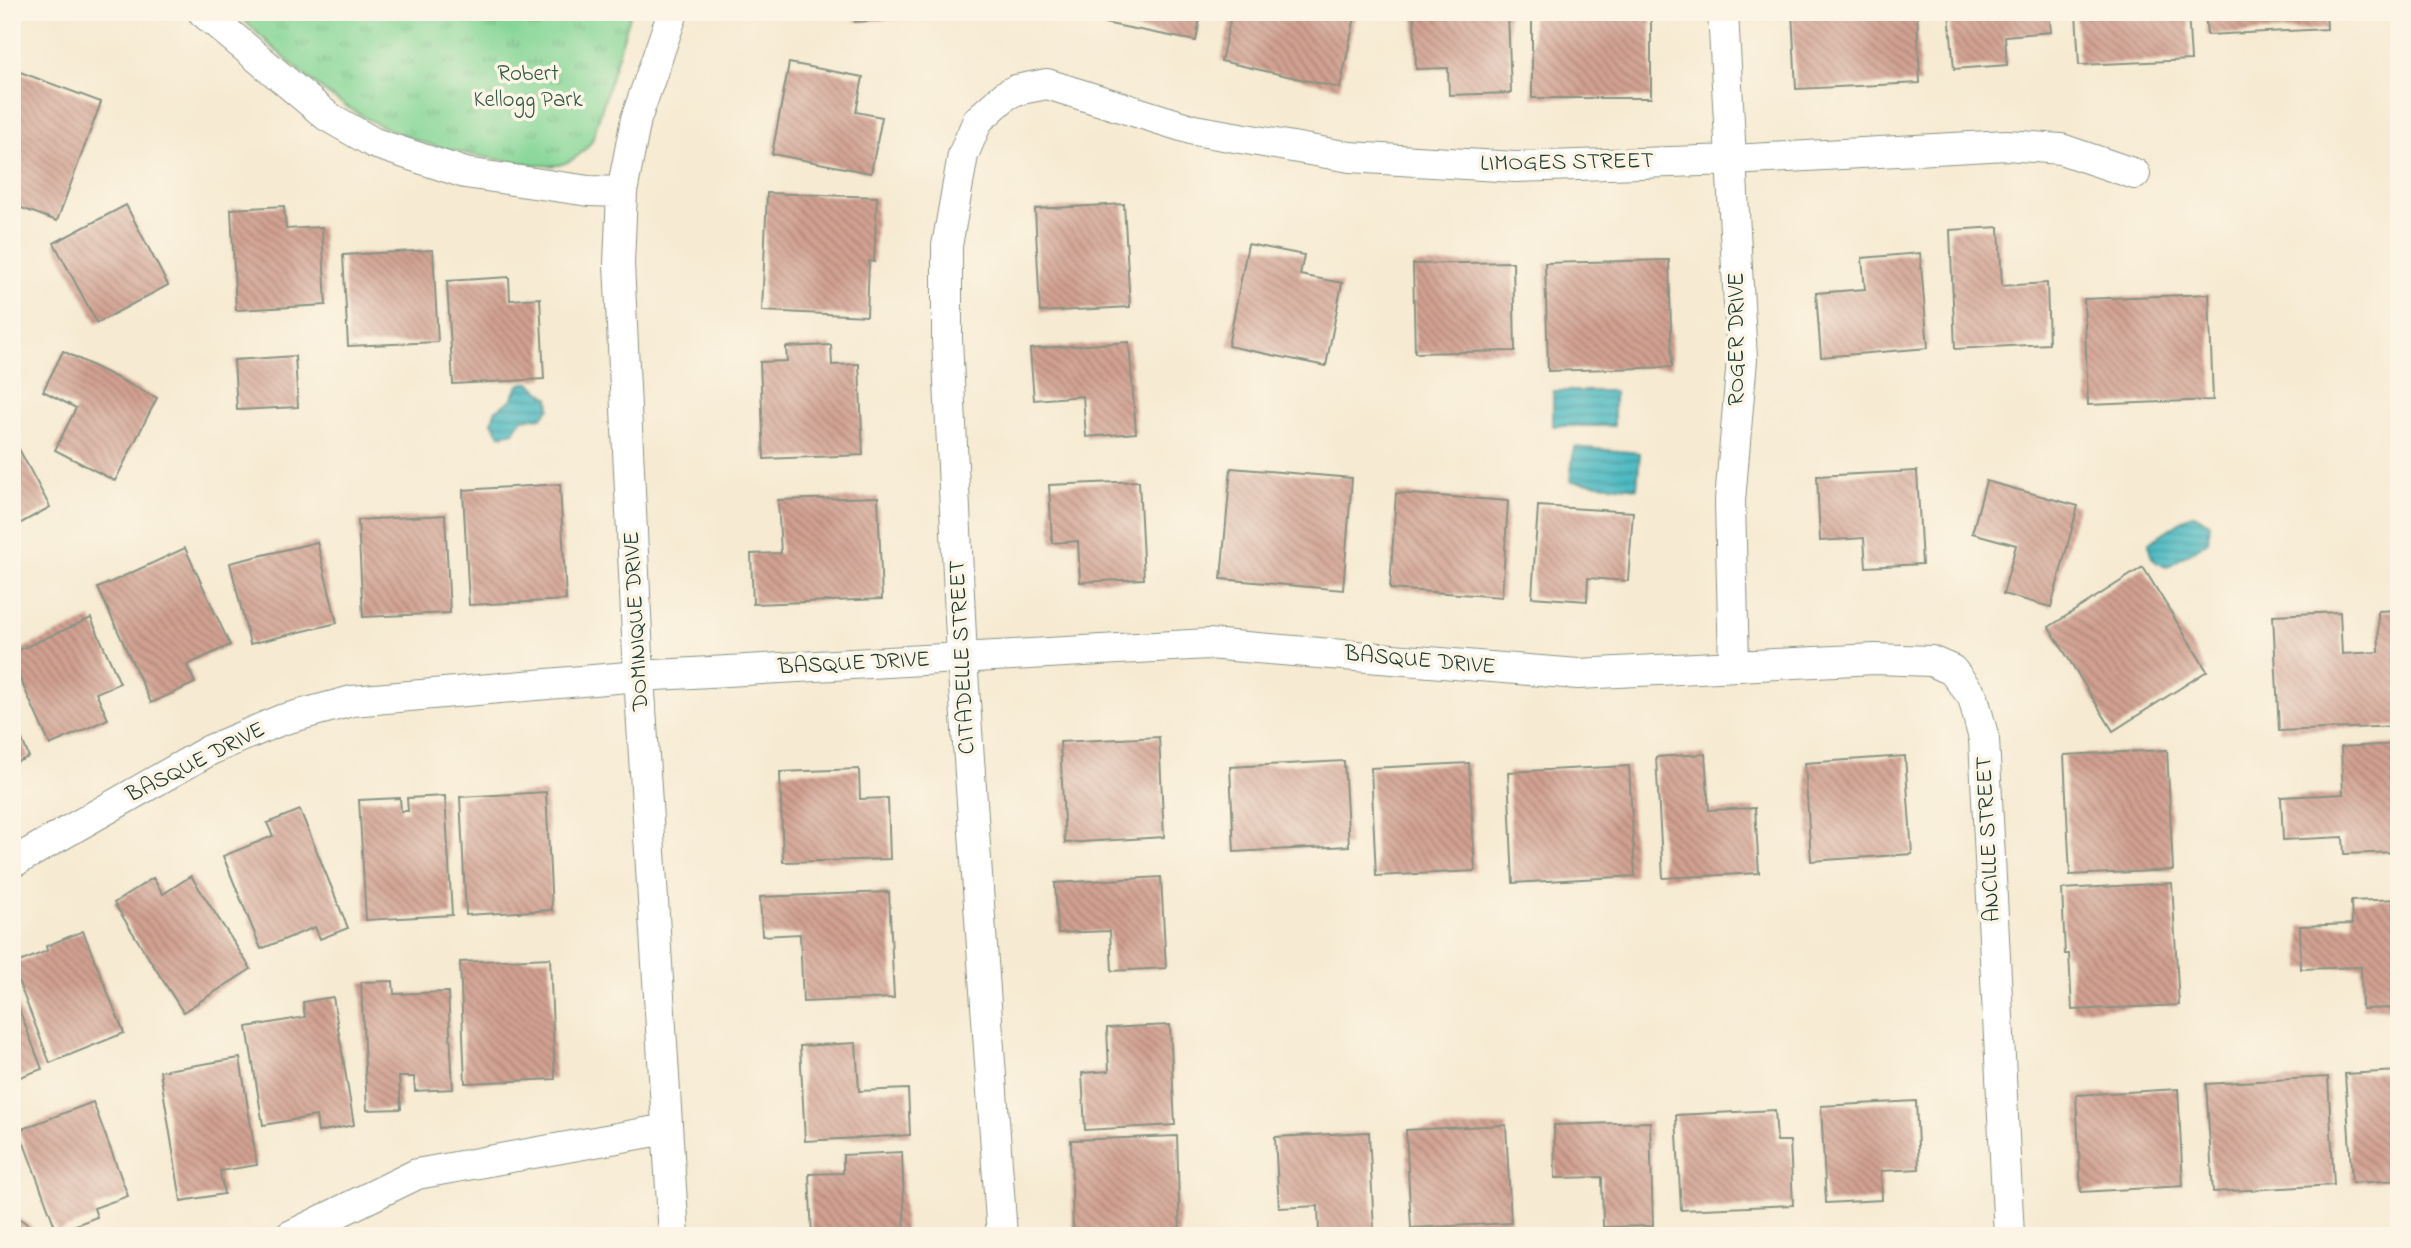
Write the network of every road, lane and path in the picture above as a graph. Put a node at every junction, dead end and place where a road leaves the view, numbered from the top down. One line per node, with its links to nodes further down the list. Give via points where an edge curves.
1 (202, 12): 7 (street, via 327,116 373,142 465,173)
2 (673, 12): 7 (street, DOMINIQUE DRIVE, via 636,119)
3 (1723, 12): 5 (street, ROGER DRIVE)
4 (1006, 95): 5 (street, LIMOGES STREET, via 1047,84 1194,130 1350,157 1515,167); 8 (street, CITADELLE STREET, via 978,120 963,155 947,246)
5 (1732, 160): 6 (street, LIMOGES STREET, via 2007,145 2061,149); 9 (street, ROGER DRIVE, via 1742,359 1730,501)
6 (2134, 174)
7 (622, 192): 10 (street, DOMINIQUE DRIVE, via 620,264)
8 (961, 658): 9 (street, BASQUE DRIVE, via 1208,644 1578,674); 10 (street, BASQUE DRIVE); 15 (street, CITADELLE STREET)
9 (1734, 666): 16 (street, ANCILLE STREET, via 1931,661 1952,670 1973,697 1984,739)
10 (639, 677): 11 (street, BASQUE DRIVE, via 352,701 281,720 210,750); 12 (street, DOMINIQUE DRIVE)
11 (12, 863)
12 (667, 1129): 13 (street, via 417,1174); 14 (street, DOMINIQUE DRIVE)
13 (290, 1236)
14 (674, 1236)
15 (1002, 1236)
16 (2009, 1236)

